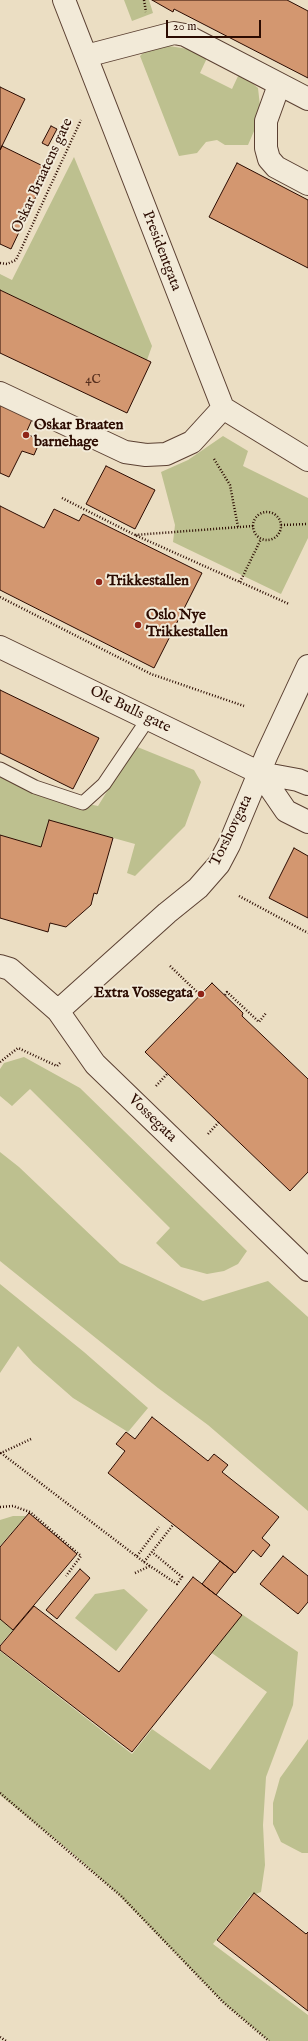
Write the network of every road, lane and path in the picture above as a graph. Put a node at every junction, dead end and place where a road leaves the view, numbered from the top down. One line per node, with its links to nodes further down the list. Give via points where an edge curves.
1 (64, 0): 2 (street, Presidentgata)
2 (86, 56): 3 (street, via 174,32 185,35); 4 (street, Presidentgata)
3 (279, 84): 5 (street); 6 (street, via 266,121 269,159 276,167)
4 (97, 86): 7 (path, Oskar Braatens gate, via 16,260 7,264); 9 (street, Presidentgata)
5 (308, 100)
6 (308, 184)
7 (0, 263)
8 (0, 394): 10 (street, via 125,452 146,456 166,454 192,442)
9 (223, 408): 10 (street); 11 (street)
10 (199, 433): 16 (path, via 230,485)
11 (308, 460)
12 (62, 498): 17 (path)
13 (308, 524): 15 (path)
14 (253, 526): 15 (path, via 259,514 269,512 277,516); 16 (path); 18 (path, via 255,535)
15 (281, 526): 18 (path, via 276,537)
16 (238, 527): 17 (path)
17 (135, 535): 19 (path)
18 (261, 539): 19 (path)
19 (240, 582): 21 (path)
20 (0, 597): 24 (path, via 151,674)
21 (289, 604)
22 (0, 647): 25 (street, Ole Bulls gate)
23 (308, 666): 27 (street, Torshovgata)
24 (244, 706)
25 (148, 719): 26 (lane, via 104,784 83,803 35,787); 27 (street, Ole Bulls gate)
26 (0, 769)
27 (260, 773): 28 (street, Ole Bulls gate); 29 (street, Ole Bulls gate, via 286,811); 36 (street, Torshovgata, via 229,845 209,876)
28 (308, 784)
29 (308, 822)
30 (240, 896): 31 (path)
31 (308, 933)
32 (0, 966): 36 (street, Vossegata, via 10,969)
33 (170, 966): 35 (path)
34 (225, 995): 37 (path, via 227,992 259,1022)
35 (200, 996)
36 (58, 1011): 44 (street, Vossegata, via 95,1064)
37 (266, 1013)
38 (62, 1061): 39 (path, via 57,1066 18,1048)
39 (0, 1062)
40 (168, 1073): 41 (path)
41 (155, 1088)
42 (219, 1122): 43 (path)
43 (205, 1137)
44 (308, 1270)
45 (30, 1439): 50 (path, via 1,1453)
46 (0, 1507): 54 (path, via 13,1506 30,1512 81,1556)
47 (173, 1524): 49 (path)
48 (159, 1527): 50 (path)
49 (152, 1552): 51 (path); 52 (path, via 182,1577 177,1584)
50 (137, 1556): 51 (path)
51 (144, 1562): 52 (path)
52 (150, 1566): 53 (path)
53 (135, 1573)
54 (66, 1576)
55 (0, 1793): 58 (path, via 121,1896 224,2003)
56 (0, 2037): 57 (path)
57 (6, 2041)
58 (269, 2041)

